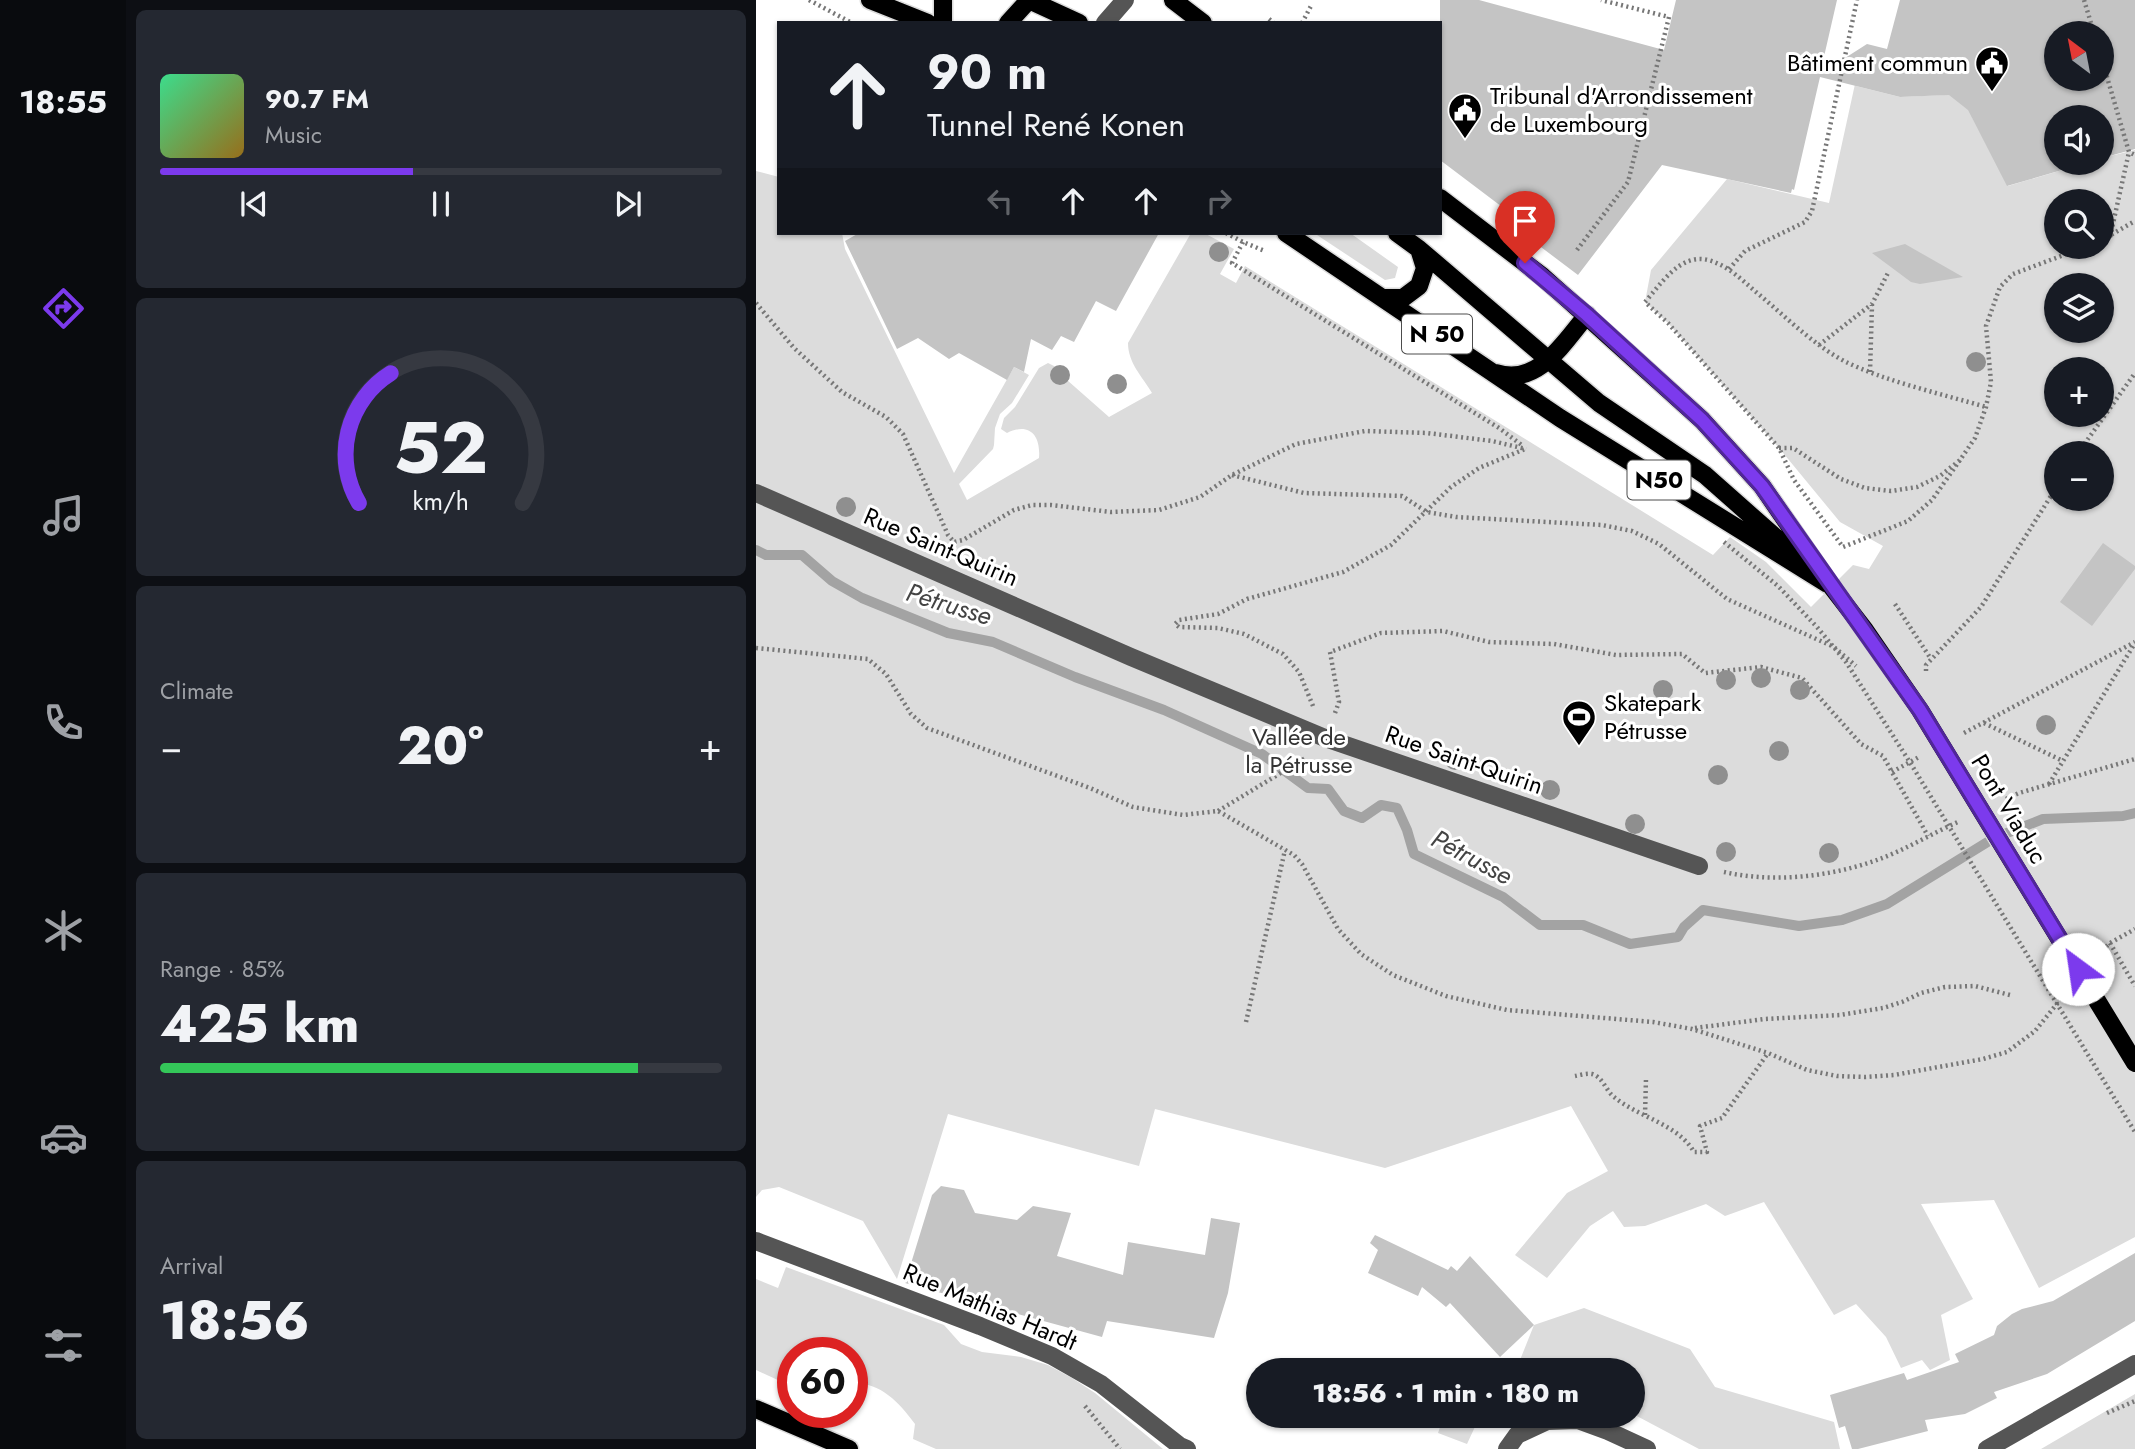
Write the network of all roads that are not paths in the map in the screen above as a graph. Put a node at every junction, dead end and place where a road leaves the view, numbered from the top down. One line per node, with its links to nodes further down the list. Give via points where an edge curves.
1 (870, 0): 6 (main road)
2 (943, 0): 7 (main road)
3 (1029, 0): 8 (main road); 9 (main road)
4 (1125, 0): 10 (street)
5 (1173, 0): 11 (main road)
6 (923, 21)
7 (943, 21)
8 (1010, 21)
9 (1075, 21)
10 (1107, 21)
11 (1200, 21)
12 (1442, 200): 17 (main road)
13 (1289, 235): 16 (main road, N 50)
14 (1400, 235): 15 (main road, N 50)
15 (1419, 249): 16 (main road, N 50, via 1425,268 1419,286 1403,298); 18 (main road, N 50)
16 (1383, 298): 19 (main road, N 50)
17 (1587, 315): 18 (main road, N 50); 21 (main road, via 1702,420 1762,486)
18 (1548, 361): 19 (main road, N 50, via 1520,376); 21 (main road, N 50, via 1599,403 1705,475)
19 (1490, 370): 21 (main road, N50)
20 (756, 493): 22 (street, Rue Saint-Quirin, via 1325,738)
21 (1831, 586): 23 (main road, Pont Viaduc / N 50, bridge, via 1920,710)
22 (1699, 866)
23 (2135, 1063)
24 (756, 1241): 28 (street, Rue Mathias Hardt, via 1052,1356 1101,1384)
25 (2135, 1364): 31 (street)
26 (756, 1409): 27 (main road)
27 (849, 1449)
28 (1187, 1449)
29 (1507, 1449): 30 (street, via 1517,1434 1546,1421 1578,1420)
30 (1647, 1449)
31 (1987, 1449)

